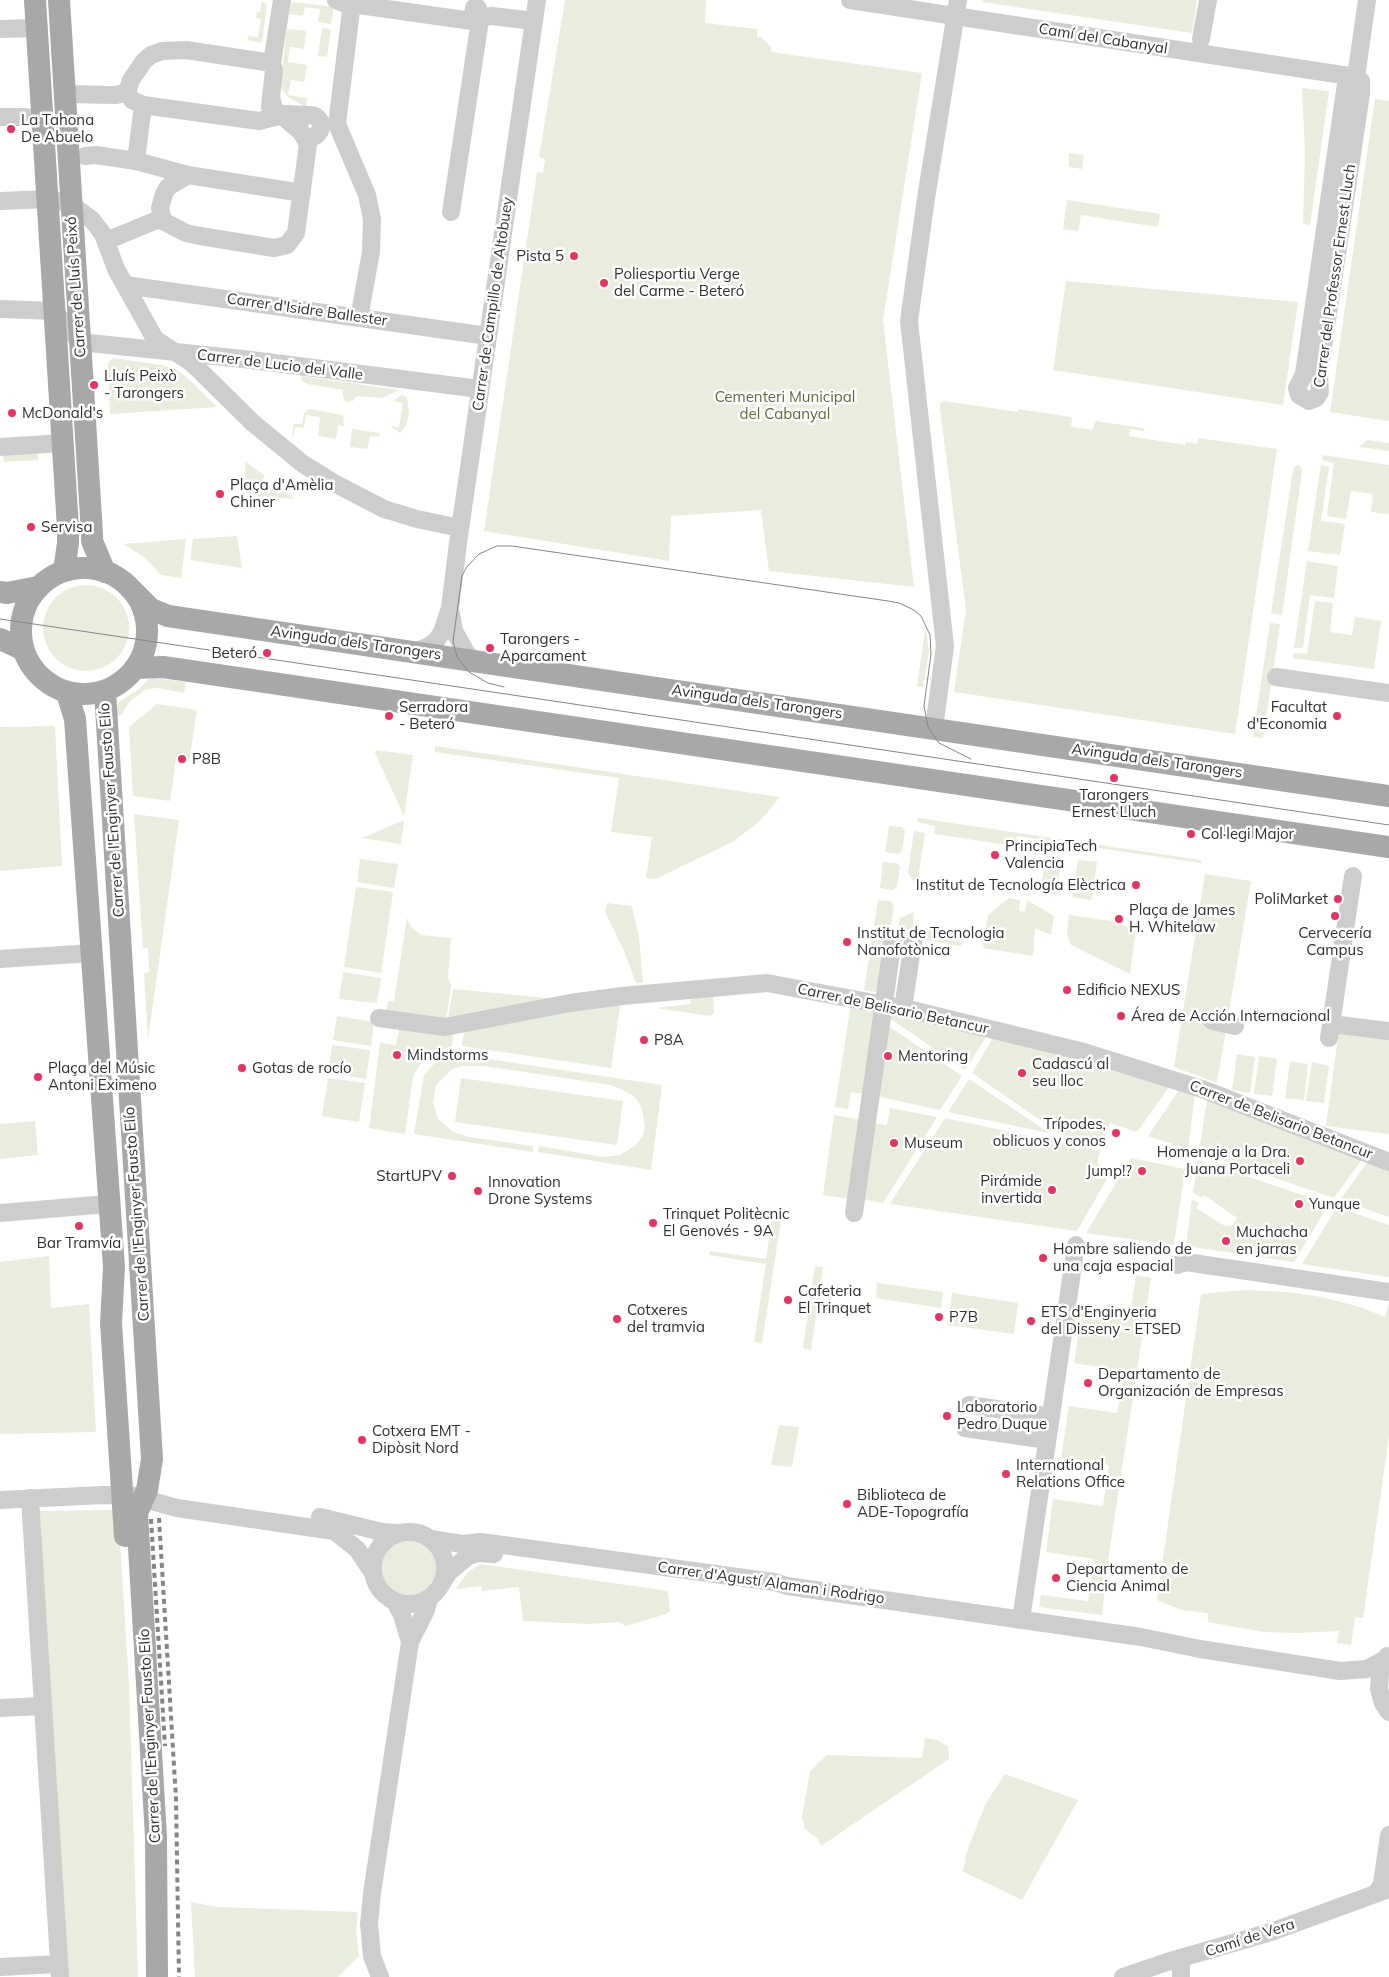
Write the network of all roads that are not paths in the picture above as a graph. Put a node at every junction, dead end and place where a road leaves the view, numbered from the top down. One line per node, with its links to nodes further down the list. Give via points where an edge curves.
1 (35, 0): 12 (main road, Carrer de Lluís Peixó)
2 (59, 0): 18 (main road, Carrer de Lluís Peixó)
3 (282, 0): 15 (street)
4 (537, 0): 11 (street, Carrer de Campillo de Altobuey)
5 (850, 0): 9 (street, Camí del Cabanyal)
6 (1208, 0): 14 (street)
7 (1367, 0): 16 (street, Carrer del Professor Ernest Lluch)
8 (348, 3): 10 (street, via 472,21 474,8); 23 (street, via 351,18)
9 (957, 8): 16 (street, Camí del Cabanyal); 66 (street, via 909,321 945,646)
10 (518, 14)
11 (534, 21): 32 (street, via 492,16 483,17 478,24); 41 (street, Carrer de Campillo de Altobuey)
12 (37, 28): 13 (street); 22 (main road, Carrer de Lluís Peixó)
13 (0, 29)
14 (1201, 39)
15 (272, 64): 17 (street, via 186,50 162,51 144,60); 20 (street)
16 (1356, 77): 16 (street, Carrer del Professor Ernest Lluch, via 1346,84 1304,374 1297,388 1299,395 1309,401 1320,392 1319,374 1361,94 1361,81)
17 (127, 92): 18 (street, via 116,95); 19 (street, via 132,100)
18 (65, 94): 31 (main road, Carrer de Lluís Peixó)
19 (143, 105): 20 (street, via 259,121); 26 (street)
20 (274, 116): 23 (street, via 296,113); 24 (street)
21 (0, 117): 22 (street, via 26,116)
22 (43, 120): 29 (main road, Carrer de Lluís Peixó)
23 (325, 123): 24 (street, via 300,121); 40 (street, via 366,195 372,219 371,252)
24 (301, 132): 28 (street, via 308,148)
25 (85, 156): 26 (street)
26 (136, 161): 27 (street)
27 (188, 176): 28 (street); 33 (street, via 168,187 164,194 160,208)
28 (302, 193): 33 (street, via 296,233 281,248 193,234)
29 (48, 199): 30 (street); 31 (street); 38 (main road, Carrer de Lluís Peixó)
30 (0, 201)
31 (71, 204): 34 (street, via 92,220); 36 (main road, Carrer de Lluís Peixó)
32 (451, 212)
33 (163, 221): 34 (street, via 152,221)
34 (106, 241): 35 (street)
35 (125, 284): 39 (street); 40 (street, Carrer d'Isidre Ballester)
36 (76, 289): 38 (street); 42 (main road, Carrer de Lluís Peixó)
37 (0, 309): 38 (street)
38 (54, 311): 42 (street); 48 (main road, Carrer de Lluís Peixó)
39 (141, 314): 43 (street, via 137,333 126,343); 44 (street, via 155,339)
40 (359, 318): 41 (street, Carrer d'Isidre Ballester)
41 (488, 336): 46 (street, Carrer de Campillo de Altobuey)
42 (80, 342): 43 (street, Carrer de Lucio del Valle); 52 (main road, Carrer de Lluís Peixó, via 92,541)
43 (109, 345): 44 (street, Carrer de Lucio del Valle)
44 (175, 353): 45 (street, Carrer de Lucio del Valle); 47 (street, via 192,363)
45 (229, 358): 46 (street, Carrer de Lucio del Valle); 47 (street, via 218,372)
46 (480, 390): 50 (street, Carrer de Campillo de Altobuey)
47 (219, 391): 50 (street, via 288,452 334,483 384,509)
48 (62, 443): 49 (street); 51 (main road, Carrer de Lluís Peixó, via 68,536)
49 (0, 447)
50 (460, 528): 56 (street, Carrer de Campillo de Altobuey)
51 (64, 571): 52 (main road, via 84,568); 53 (main road)
52 (105, 572): 54 (main road)
53 (38, 587): 55 (main road); 58 (main road, via 22,617)
54 (132, 590): 59 (main road, Avinguda dels Tarongers, via 151,608 168,616); 61 (main road, via 143,609 147,628 146,642)
55 (0, 592)
56 (450, 608): 59 (street, Carrer de Campillo de Altobuey, via 436,641); 60 (street, Carrer de Campillo de Altobuey, via 454,631)
57 (0, 639): 58 (main road)
58 (22, 649): 64 (main road, via 34,672)
59 (414, 652): 60 (main road, Avinguda dels Tarongers)
60 (474, 660): 66 (main road, Avinguda dels Tarongers)
61 (136, 668): 63 (main road, via 122,682); 68 (main road, via 192,671)
62 (1389, 682): 65 (street, via 1277,671)
63 (105, 691): 64 (main road, via 86,695); 91 (main road, Carrer de l'Enginyer Fausto Elío, via 152,1449)
64 (67, 693): 72 (main road, Carrer de l'Enginyer Fausto Elío, via 75,719)
65 (1389, 693)
66 (934, 728): 67 (main road, Avinguda dels Tarongers)
67 (1389, 796)
68 (1389, 847)
69 (1353, 876): 79 (street, via 1330,1031)
70 (893, 940): 74 (street)
71 (913, 942): 75 (street)
72 (92, 953): 73 (street); 81 (main road, Carrer de l'Enginyer Fausto Elío)
73 (0, 960)
74 (884, 1004): 75 (street, Carrer de Belisario Betancur); 76 (street, Carrer de Belisario Betancur, via 768,983 622,996 446,1027); 83 (street)
75 (903, 1008): 80 (street, Carrer de Belisario Betancur, via 1084,1052 1179,1081)
76 (378, 1018)
77 (1212, 1021): 78 (street)
78 (1235, 1026)
79 (1389, 1032)
80 (1389, 1162)
81 (108, 1204): 82 (street); 86 (main road, Carrer de l'Enginyer Fausto Elío)
82 (0, 1213)
83 (854, 1213)
84 (1076, 1245): 90 (street)
85 (1177, 1265): 87 (street, via 1186,1262)
86 (114, 1267): 91 (main road, Carrer de l'Enginyer Fausto Elío, via 123,1304 134,1462 137,1478); 92 (main road, Carrer de l'Enginyer Fausto Elío, via 111,1323)
87 (1389, 1292)
88 (968, 1405): 90 (street)
89 (965, 1428): 90 (street)
90 (1049, 1429): 102 (street)
91 (146, 1493): 92 (street); 95 (street, via 327,1518); 97 (street, via 154,1502 177,1508 334,1531 357,1550); 118 (main road, Carrer de l'Enginyer Fausto Elío, via 137,1513 156,1837)
92 (121, 1495): 93 (street); 117 (main road, Carrer de l'Enginyer Fausto Elío, via 143,1839)
93 (30, 1498): 94 (street); 108 (street)
94 (0, 1500)
95 (397, 1533): 96 (street, via 415,1532); 97 (street, via 381,1544)
96 (431, 1539): 98 (street, via 443,1554); 102 (street, Carrer d'Agustí Alaman i Rodrigo, via 462,1544 481,1542 774,1582)
97 (372, 1573): 100 (street, via 380,1590)
98 (442, 1583): 99 (street); 101 (street, Carrer d'Agustí Alaman i Rodrigo, via 449,1572 467,1557 489,1553 685,1578)
99 (430, 1598): 100 (street, via 413,1604); 104 (street)
100 (395, 1602): 104 (street)
101 (933, 1617): 103 (street, Carrer d'Agustí Alaman i Rodrigo, via 1100,1636); 105 (street, Carrer d'Agustí Alaman i Rodrigo, via 1110,1643)
102 (1021, 1620): 103 (street, Carrer d'Agustí Alaman i Rodrigo)
103 (1111, 1634): 105 (street, Carrer d'Agustí Alaman i Rodrigo)
104 (410, 1642): 119 (street, via 369,1924 372,1956)
105 (1200, 1649): 107 (street, Carrer d'Agustí Alaman i Rodrigo)
106 (1387, 1656): 107 (street, Carrer d'Agustí Alaman i Rodrigo, via 1367,1669); 110 (street, via 1380,1673 1379,1688)
107 (1340, 1671): 110 (street, Carrer d'Agustí Alaman i Rodrigo, via 1364,1682)
108 (43, 1706): 109 (street); 116 (street)
109 (0, 1708)
110 (1386, 1708)
111 (1389, 1835): 112 (street, Camí de Vera)
112 (1387, 1871): 113 (street, Camí de Vera)
113 (1382, 1891): 114 (street, Camí de Vera, via 1271,1932)
114 (1181, 1959): 120 (street, Camí de Vera); 121 (street)
115 (0, 1967): 116 (street)
116 (60, 1970)
117 (144, 1977)
118 (157, 1977)
119 (380, 1977)
120 (1123, 1977)
121 (1181, 1977)

